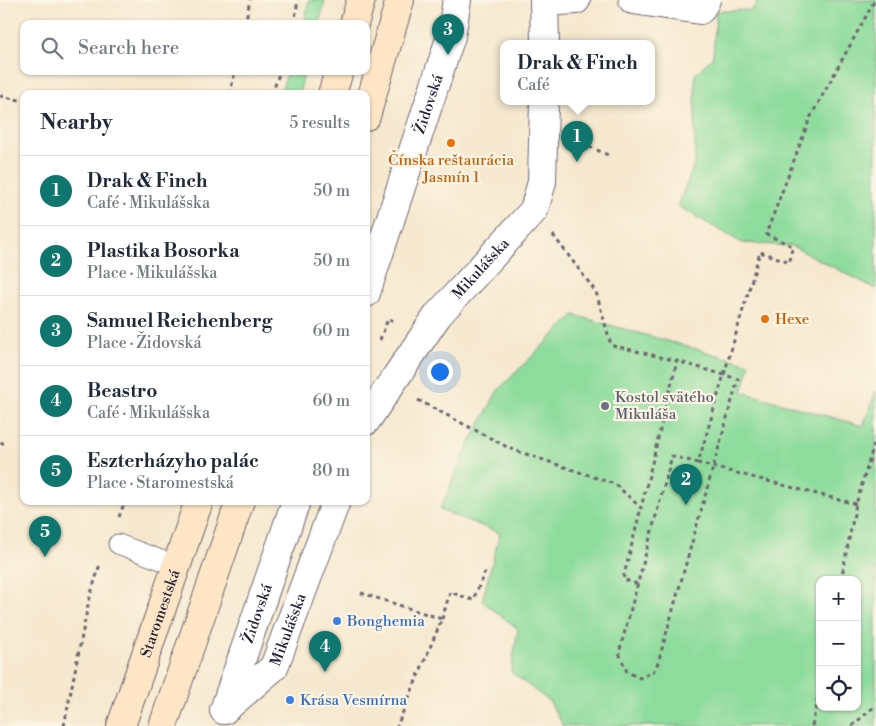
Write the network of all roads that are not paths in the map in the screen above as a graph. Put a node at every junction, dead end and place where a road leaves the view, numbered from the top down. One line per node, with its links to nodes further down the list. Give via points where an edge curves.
1 (361, 0): 8 (main road)
2 (400, 0): 12 (main road)
3 (457, 0): 14 (street, Židovská, via 451,36)
4 (576, 0): 7 (street)
5 (633, 0): 6 (street, via 700,10)
6 (706, 0)
7 (544, 1): 9 (street)
8 (355, 20)
9 (545, 40)
10 (339, 75): 11 (main road)
11 (333, 90)
12 (370, 102)
13 (544, 105): 15 (street, Mikulášska, via 542,182 534,210 438,315)
14 (370, 281)
15 (370, 415)
16 (198, 505): 21 (main road, Staromestská)
17 (239, 505): 24 (main road)
18 (295, 505): 22 (street, Židovská)
19 (335, 505): 22 (street, Mikulášska, via 274,667)
20 (118, 544): 21 (lane)
21 (177, 566): 23 (main road, Staromestská)
22 (222, 718)
23 (121, 726)
24 (163, 726)

